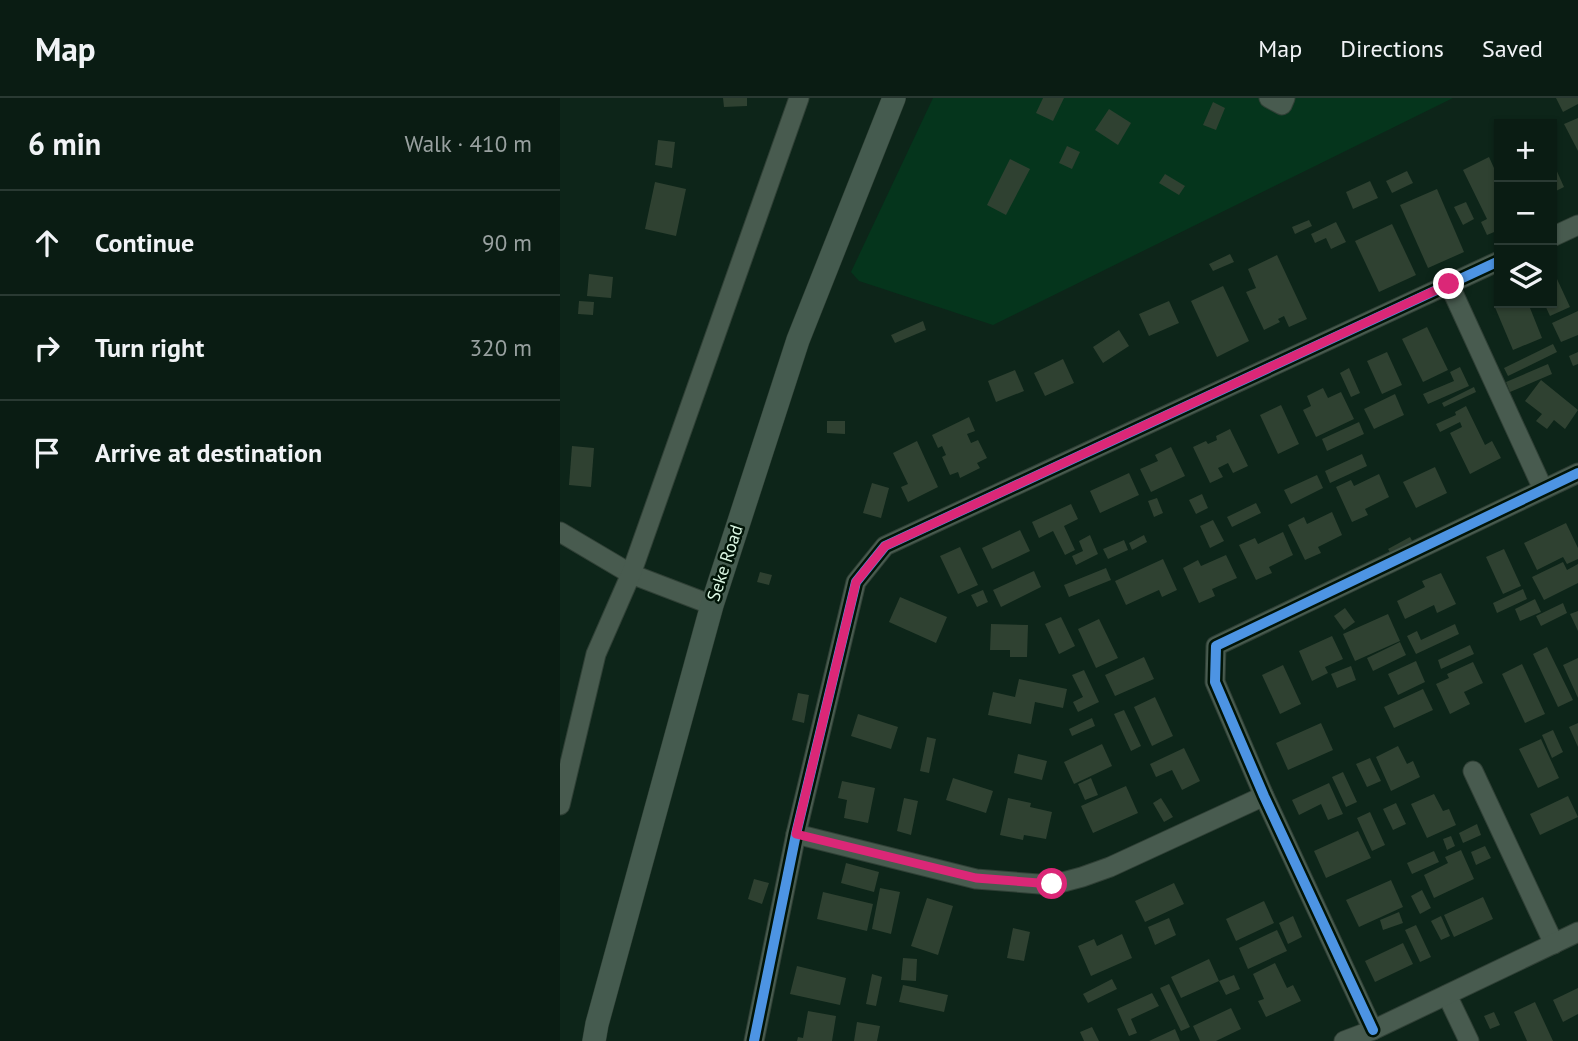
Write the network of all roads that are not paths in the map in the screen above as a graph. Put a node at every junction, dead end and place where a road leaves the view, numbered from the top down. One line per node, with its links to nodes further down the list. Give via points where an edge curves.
1 (799, 98): 12 (street)
2 (894, 98): 13 (main road, Seke Road, via 798,340)
3 (1269, 98): 4 (street, via 1282,105)
4 (1284, 98)
5 (1578, 225): 6 (street)
6 (1557, 235)
7 (1494, 263): 8 (street)
8 (1449, 284): 10 (street); 17 (street, via 885,546 856,582)
9 (1578, 473): 10 (street)
10 (1543, 489): 15 (street, via 1216,646 1215,682)
11 (560, 531): 12 (street)
12 (631, 574): 13 (street); 16 (street, via 596,654)
13 (712, 605): 22 (main road, Seke Road)
14 (1473, 771): 19 (street)
15 (1264, 796): 17 (street, via 1110,867 1052,884 976,878); 21 (street)
16 (560, 804)
17 (796, 834): 23 (street)
18 (1578, 932): 19 (street)
19 (1554, 944): 20 (street)
20 (1447, 995): 21 (street); 25 (street)
21 (1373, 1030): 24 (street)
22 (594, 1041)
23 (754, 1041)
24 (1344, 1041)
25 (1469, 1041)

